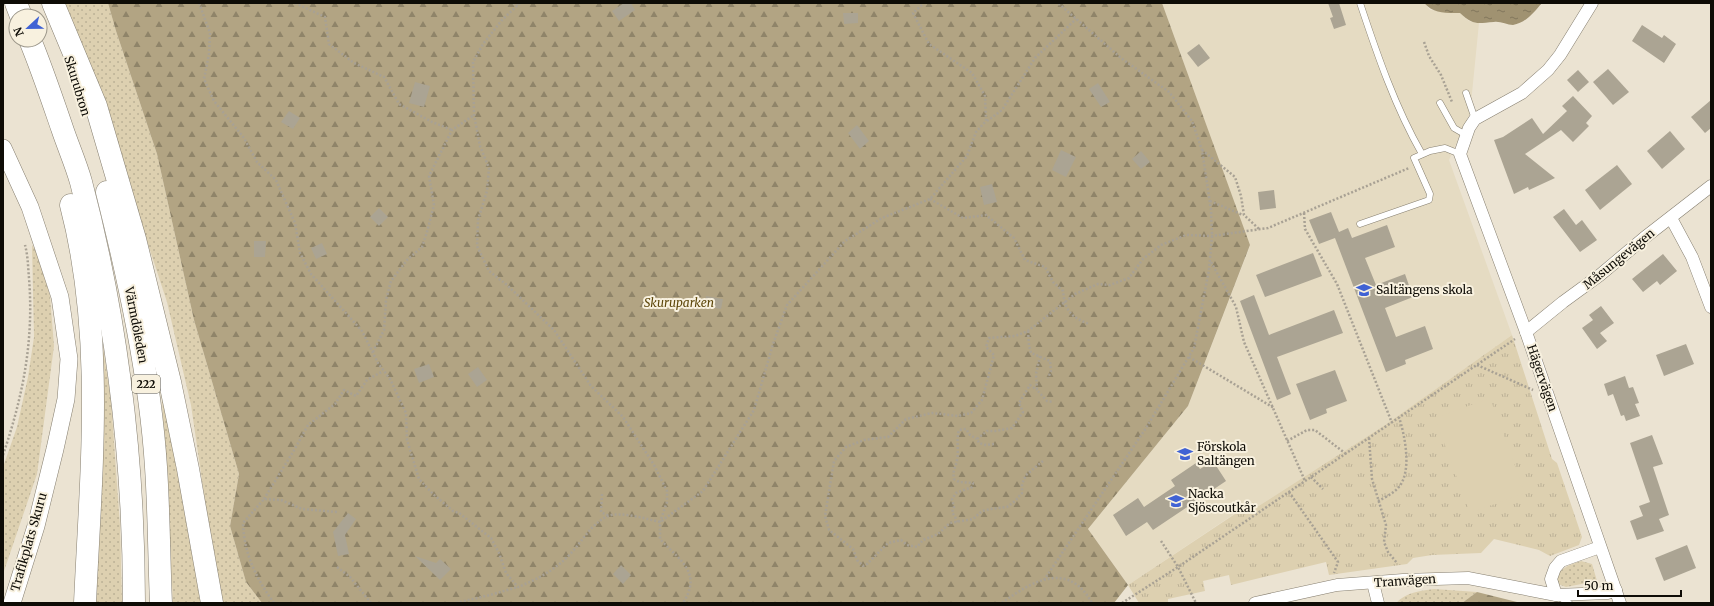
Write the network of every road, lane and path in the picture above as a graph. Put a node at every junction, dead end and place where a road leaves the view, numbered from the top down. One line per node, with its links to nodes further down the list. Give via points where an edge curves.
1 (52, 3): 25 (highway, via 96,106)
2 (200, 3): 43 (path, via 210,33 204,79 214,101 244,138 257,162 276,180 295,223 300,253 311,274 362,331)
3 (295, 3): 19 (path, via 325,17 329,44 354,63 384,77 399,104)
4 (513, 3): 9 (path)
5 (924, 3): 17 (path, via 913,13 929,44 972,73 985,96)
6 (1058, 3): 10 (path)
7 (1360, 3): 22 (lane, via 1411,136)
8 (1592, 3): 18 (street, via 1548,70 1522,93)
9 (519, 4): 16 (path, via 502,20 473,62)
10 (1076, 19): 17 (path, via 1035,58 1002,110); 21 (path, via 1121,58 1169,92 1192,121)
11 (1424, 42): 18 (path, via 1461,123)
12 (28, 48): 26 (highway)
13 (32, 48): 26 (highway, 222)
14 (1466, 93): 18 (lane)
15 (1440, 103): 18 (lane, via 1454,128)
16 (474, 115): 19 (path); 72 (path, via 480,146 489,168 487,191 478,220 477,246 489,271 554,330 591,386 623,417 654,465 667,491 667,502)
17 (986, 121): 28 (path, via 976,132 967,156)
18 (1470, 128): 23 (street)
19 (452, 130): 43 (path, via 429,176 434,205 422,247 407,260 391,281 386,300 384,330)
20 (3, 148): 63 (main road, Trafikplats Skuru, via 30,207 60,297 69,359 66,399)
21 (1202, 150): 29 (path); 31 (path, via 1235,177)
22 (1422, 154): 23 (lane, via 1445,148); 24 (lane, via 1414,158)
23 (1460, 154): 42 (street, Hägervägen)
24 (1417, 165): 30 (path); 33 (lane, via 1430,194 1428,200)
25 (108, 166): 89 (highway, Värmdöleden / 222, via 145,378 156,466); 90 (highway, via 135,239 170,382)
26 (74, 184): 87 (highway, via 74,214 91,338 94,403); 88 (highway, Värmdöleden / 222, via 100,265 116,354 129,457)
27 (1711, 186): 32 (street, Måsungevägen)
28 (930, 199): 38 (path, via 963,218 986,215 1014,238 1025,260 1045,267 1053,282 1063,291); 72 (path, via 882,218 845,241 787,305 754,410 703,491)
29 (1210, 201): 31 (path); 35 (path)
30 (1304, 212): 34 (path); 54 (path, via 1305,229 1337,284)
31 (1244, 215): 34 (path)
32 (1670, 218): 39 (street, via 1692,257); 42 (street, Måsungevägen)
33 (1360, 224)
34 (1260, 229): 35 (path)
35 (1212, 236): 37 (path); 38 (path, via 1186,235 1161,244 1143,259 1129,278 1110,286 1098,284 1075,294)
36 (25, 243): 60 (path, via 30,296 30,334 25,376)
37 (1210, 261): 45 (path, via 1194,348); 52 (path, via 1236,307 1244,342)
38 (1064, 304): 40 (path, via 1074,318); 41 (path)
39 (1711, 307)
40 (1089, 324)
41 (1028, 331): 44 (path, via 1031,353); 73 (path, via 1015,336 989,338 986,347 994,355 991,368 982,400 971,414 932,414 906,419 888,437 864,440 846,447 834,461 825,516 829,530 853,549 857,560 863,566 888,543 901,540 907,545 917,547 923,540 938,534 950,523)
42 (1521, 335): 46 (path); 75 (street, Hägervägen)
43 (373, 352): 47 (path)
44 (1040, 356): 48 (path, via 1050,361 1051,371); 49 (path)
45 (1188, 357): 52 (path); 79 (path, via 1146,428)
46 (1476, 365): 50 (path); 53 (path)
47 (383, 371): 68 (path, via 366,380 356,396 344,390 335,404 308,424); 82 (path, via 390,379 406,413 407,440 419,479 453,511 490,538 499,553 506,574)
48 (1048, 378)
49 (1036, 390): 51 (path, via 1047,401); 56 (path, via 1030,385 1019,403 1023,412 1012,428 987,431)
50 (1534, 391)
51 (1053, 402)
52 (1274, 409): 57 (path)
53 (1399, 417): 54 (path); 69 (path, via 1406,450 1403,479 1398,489)
54 (1392, 423): 55 (path)
55 (1369, 438): 59 (path); 69 (path, via 1372,479)
56 (977, 439): 58 (path, via 979,443); 73 (path, via 966,429 960,430 956,438 958,450 952,472 954,479 973,483 972,487 956,493 952,499 952,512)
57 (1287, 441): 59 (path, via 1307,430 1314,430); 64 (path)
58 (994, 444)
59 (1346, 454): 62 (path)
60 (3, 455)
61 (1043, 461): 73 (path, via 1026,475 1022,493 1007,507 982,511 973,519)
62 (1311, 477): 64 (path); 65 (path)
63 (46, 481): 84 (main road, Trafikplats Skuru, via 25,529); 86 (main road, Trafikplats Skuru, via 36,526)
64 (1305, 481): 66 (path)
65 (1323, 490)
66 (1289, 492): 78 (path); 81 (path, via 1338,562 1334,572)
67 (602, 494): 71 (path, via 601,512)
68 (264, 499): 70 (path, via 281,500 302,509); 91 (path, via 243,523 244,541 258,581)
69 (1378, 501): 76 (path, via 1386,525 1384,542)
70 (338, 512)
71 (608, 516): 72 (path, via 643,517); 82 (path, via 593,526 562,562 546,574)
72 (660, 522): 94 (path, via 660,538 685,564 691,578 688,595)
73 (958, 522)
74 (1161, 541): 78 (path)
75 (1600, 547): 83 (street, Hägervägen); 85 (street, via 1561,561 1551,579)
76 (1397, 563)
77 (337, 567): 92 (path, via 350,577)
78 (1178, 567): 97 (path); 98 (path)
79 (1044, 580): 95 (path); 96 (path, via 1067,578 1086,592)
80 (1373, 583): 81 (street, Tranvägen); 85 (street, Tranvägen, via 1468,578); 100 (street)
81 (1337, 585): 99 (street, Tranvägen)
82 (518, 586): 93 (path)
83 (1616, 590): 85 (street, Tranvägen, via 1608,593); 102 (street, Hägervägen)
84 (3, 593)
85 (1556, 595): 101 (lane, Tranvägen)
86 (12, 603)
87 (85, 603)
88 (134, 603)
89 (161, 603)
90 (212, 603)
91 (274, 603)
92 (371, 603)
93 (456, 603)
94 (683, 603)
95 (1002, 603)
96 (1092, 603)
97 (1122, 603)
98 (1196, 603)
99 (1255, 603)
100 (1378, 603)
101 (1569, 603)
102 (1620, 603)

